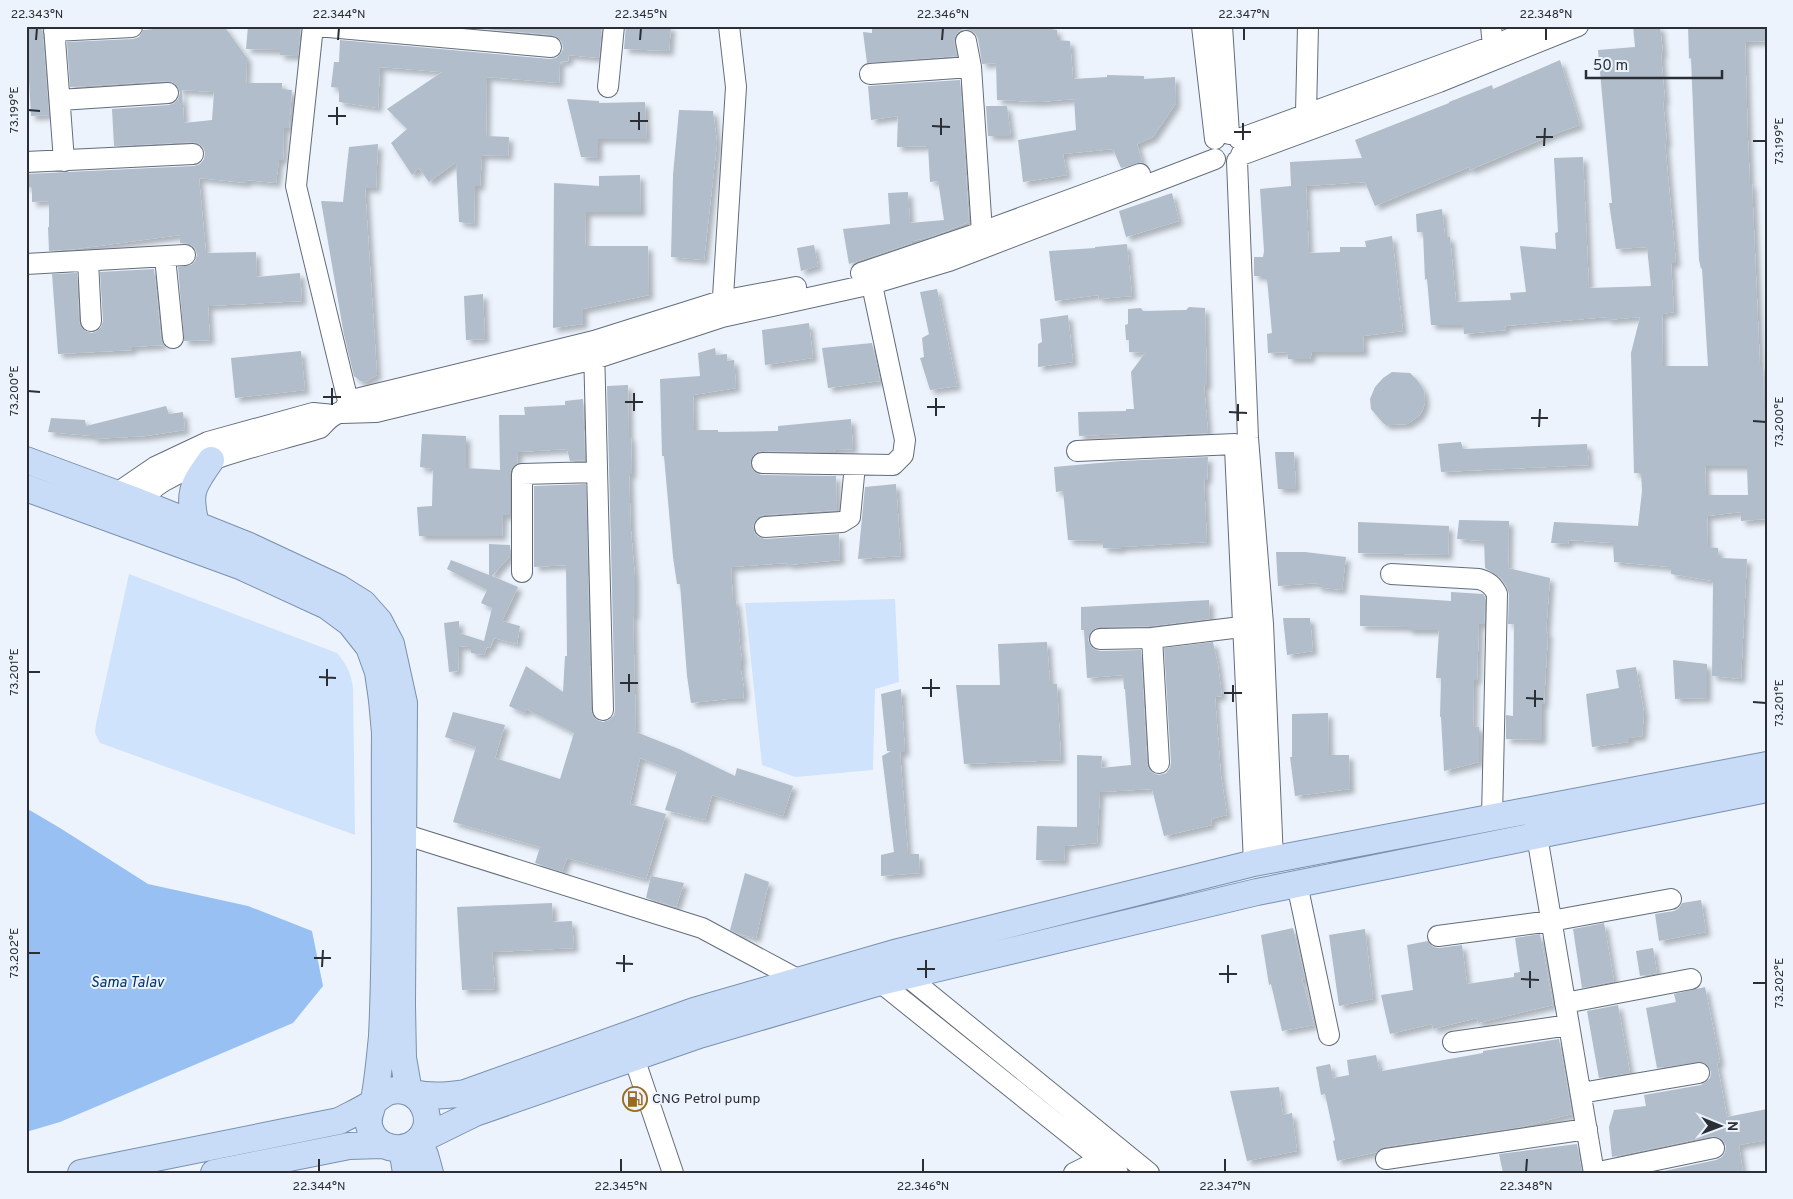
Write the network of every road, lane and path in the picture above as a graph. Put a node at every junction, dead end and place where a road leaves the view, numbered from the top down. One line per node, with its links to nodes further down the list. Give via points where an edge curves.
1 (313, 26): 35 (street, via 296,186)
2 (317, 26): 14 (street)
3 (614, 26): 17 (street)
4 (728, 26): 31 (street, via 736,88)
5 (1202, 26): 21 (street)
6 (1222, 26): 21 (street)
7 (1308, 26): 20 (street)
8 (1539, 26): 12 (street)
9 (1578, 26): 21 (street, via 1439,82)
10 (132, 27): 11 (street)
11 (54, 29): 19 (street)
12 (1492, 36): 20 (street)
13 (966, 42): 15 (street)
14 (551, 47)
15 (971, 67): 16 (street); 25 (street)
16 (870, 74)
17 (608, 87)
18 (168, 93): 19 (street)
19 (60, 100): 23 (street)
20 (1306, 113): 21 (street)
21 (1226, 150): 25 (street); 30 (street, via 958,258); 36 (street); 50 (street, via 1248,438)
22 (193, 154): 23 (street)
23 (64, 161): 24 (street)
24 (26, 162)
25 (982, 232): 30 (street)
26 (185, 255): 27 (street)
27 (165, 257): 28 (street); 33 (street)
28 (88, 261): 29 (street); 32 (street)
29 (26, 264)
30 (871, 277): 31 (street, via 831,281); 41 (street, via 905,440 903,455 893,466)
31 (721, 309): 34 (street)
32 (91, 321)
33 (173, 338)
34 (594, 350): 35 (street); 42 (street)
35 (341, 410): 39 (street, via 320,428); 44 (street, via 314,413 208,442 155,467)
36 (1235, 444): 37 (street); 50 (street)
37 (1077, 451)
38 (26, 460): 44 (main road)
39 (211, 460): 44 (street); 46 (main road, via 191,494)
40 (762, 463): 41 (street)
41 (855, 465): 47 (street, via 850,517 842,522)
42 (597, 472): 48 (street, via 522,474); 53 (street)
43 (26, 488): 45 (main road)
44 (128, 498): 45 (street); 46 (main road)
45 (116, 521): 77 (main road, via 240,566 327,606 350,623 369,647 378,672 385,733 383,1006)
46 (196, 525): 58 (main road, via 339,588 363,603 379,621 391,644 404,703)
47 (765, 527)
48 (522, 572)
49 (1391, 574): 57 (street, via 1480,579 1488,582 1497,594)
50 (1253, 625): 51 (street); 60 (street)
51 (1152, 638): 52 (street); 54 (street)
52 (1100, 639)
53 (603, 710)
54 (1159, 763)
55 (1767, 766): 57 (main road)
56 (1767, 789): 59 (main road)
57 (1492, 817): 60 (main road)
58 (403, 834): 68 (street, via 702,928); 75 (main road, via 403,1058)
59 (1537, 836): 61 (main road); 63 (street)
60 (1264, 861): 65 (main road)
61 (1297, 884): 66 (main road); 71 (street)
62 (1671, 899): 63 (street)
63 (1551, 921): 64 (street); 69 (street)
64 (1438, 936)
65 (884, 964): 66 (main road); 68 (main road); 73 (main road); 82 (street)
66 (907, 976): 80 (street)
67 (1691, 978): 69 (street)
68 (799, 980): 75 (main road, via 694,1011 465,1093 426,1096)
69 (1565, 1003): 70 (street)
70 (1569, 1025): 72 (street); 76 (street)
71 (1329, 1035)
72 (1453, 1042)
73 (634, 1058): 81 (main road, via 475,1114); 88 (street)
74 (1699, 1073): 76 (street)
75 (409, 1092): 77 (main road, via 390,1091); 81 (main road, via 424,1105 427,1124 424,1133)
76 (1581, 1093): 78 (street)
77 (373, 1102): 81 (main road, via 368,1122 375,1139); 84 (main road, via 339,1121)
78 (1587, 1129): 83 (street); 92 (street)
79 (1714, 1148): 92 (street)
80 (1120, 1150): 82 (street); 91 (street)
81 (402, 1152): 86 (main road, via 349,1146); 87 (main road, via 425,1155)
82 (1101, 1159): 89 (street); 90 (street)
83 (1386, 1159)
84 (146, 1166): 85 (main road)
85 (82, 1173)
86 (214, 1173)
87 (430, 1173)
88 (673, 1173)
89 (1074, 1173)
90 (1118, 1173)
91 (1148, 1173)
92 (1594, 1173)

